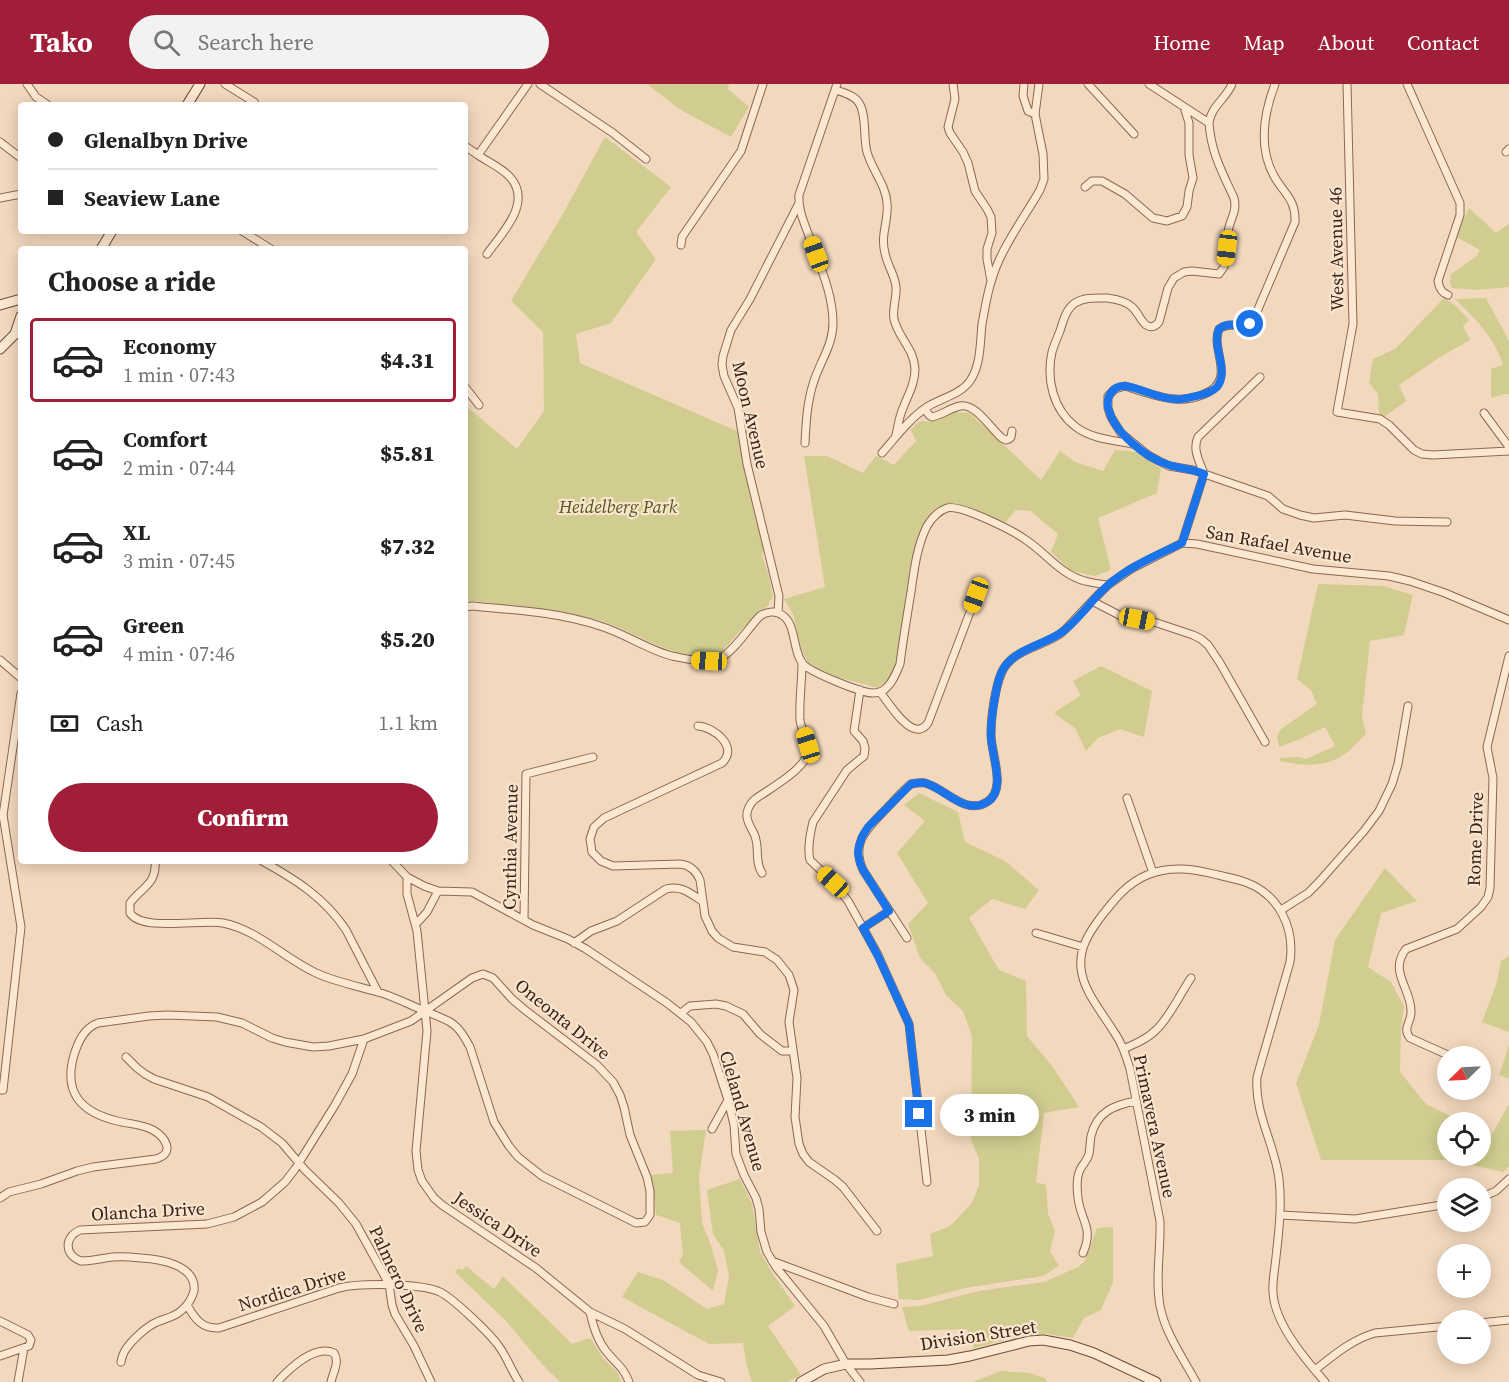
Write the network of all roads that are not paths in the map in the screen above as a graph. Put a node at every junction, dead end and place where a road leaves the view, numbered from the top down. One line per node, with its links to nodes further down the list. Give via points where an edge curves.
1 (27, 84): 17 (street)
2 (200, 84): 18 (street)
3 (225, 84): 19 (street)
4 (528, 84): 26 (street)
5 (540, 84): 28 (street)
6 (763, 84): 34 (street, via 741,151 682,237)
7 (952, 84): 37 (street, via 955,99 948,127 968,163 975,191 991,217 987,249)
8 (1024, 84): 21 (street, via 1025,104)
9 (1039, 84): 21 (street)
10 (1088, 84): 23 (street)
11 (1149, 84): 20 (street)
12 (1233, 84): 22 (street, via 1212,110)
13 (1275, 84): 51 (street, via 1266,118 1265,152 1274,175 1291,198 1294,227 1253,321 1245,326 1227,324 1217,332 1221,377 1216,387 1206,394 1182,399 1125,386 1111,392 1107,401 1111,417 1121,433)
14 (1347, 84): 52 (street, West Avenue 46, via 1353,324 1337,412 1380,419 1422,454)
15 (1407, 84): 38 (street, via 1459,198 1460,215 1438,280 1440,289)
16 (837, 87): 32 (street, Moon Avenue); 49 (street, via 860,103 866,150 886,194 883,242 896,286 894,318 913,357 915,373)
17 (44, 102)
18 (189, 102)
19 (254, 102)
20 (1184, 107): 22 (street); 29 (street, via 1190,123 1194,178 1182,216 1167,221 1154,218 1102,181 1092,181)
21 (1035, 114): 37 (street, via 1044,179)
22 (1209, 123): 51 (street, via 1212,148 1236,204 1222,271 1178,274 1170,283 1159,322 1153,327 1146,326 1124,302 1100,298 1080,301 1069,309 1052,352 1053,394 1069,421 1094,436)
23 (1134, 134)
24 (0, 142): 27 (street)
25 (468, 148): 26 (street)
26 (478, 155): 36 (street, via 508,176 518,196 514,217)
27 (18, 156)
28 (646, 159)
29 (1085, 187)
30 (18, 195): 31 (street)
31 (0, 198)
32 (799, 203): 50 (street, via 826,284 833,324 830,345 809,398); 61 (street, Moon Avenue, via 731,330 722,365 738,408 747,464 779,596)
33 (247, 234): 35 (street)
34 (681, 245)
35 (266, 246)
36 (487, 254)
37 (991, 281): 46 (street, via 974,375 964,388)
38 (1448, 295)
39 (18, 300): 40 (street)
40 (0, 305)
41 (18, 325): 42 (street)
42 (0, 349)
43 (1260, 376): 54 (street, via 1198,437 1195,451)
44 (468, 391): 45 (street)
45 (478, 405)
46 (925, 409): 48 (street, via 932,417 966,406 1002,438 1009,440); 49 (street)
47 (1484, 413): 52 (street)
48 (1012, 431)
49 (895, 437): 53 (street)
50 (805, 443)
51 (1135, 444): 54 (street, via 1159,461)
52 (1509, 449)
53 (882, 453)
54 (1204, 474): 55 (street, via 1268,496 1283,509 1307,517 1345,515); 56 (street)
55 (1447, 522)
56 (1182, 543): 57 (street, San Rafael Avenue); 62 (street, San Rafael Avenue, via 1313,568 1389,576 1445,593)
57 (1108, 585): 59 (street, San Rafael Avenue); 68 (street, via 1074,577 1026,539 994,523 958,508 945,508 927,527 917,555 900,664 895,677)
58 (978, 591): 68 (street, via 928,723 922,729 913,729)
59 (1092, 601): 72 (street, via 1120,616 1154,622 1201,639 1220,663); 84 (street, San Rafael Avenue, via 1060,634 1016,655 1001,672 990,734 996,790 988,802 980,806 963,804 925,783 911,784 868,827 858,853 860,863)
60 (468, 607): 61 (street, via 556,615 600,626 669,655 709,661 722,657 760,616)
61 (778, 613): 65 (street, via 787,619)
62 (1509, 620)
63 (1509, 656): 98 (street, Rome Drive, via 1487,747 1493,778 1488,897 1457,929 1406,949 1402,955 1400,977 1412,1010 1406,1033)
64 (0, 660): 66 (street)
65 (802, 663): 67 (street, via 812,671); 78 (street, via 800,722 808,745 807,758 785,780 754,800 748,810)
66 (18, 675)
67 (860, 690): 68 (street); 87 (street, via 854,731 863,741 864,756 847,770 813,822 809,856 848,901)
68 (880, 692)
69 (1408, 706): 83 (street, via 1398,764 1379,811 1318,883)
70 (18, 713): 101 (street, via 3,815 21,927)
71 (698, 726): 82 (street, via 725,741 729,751 726,760 604,818 594,826 590,846 606,865 690,866 700,880)
72 (1265, 741)
73 (592, 757): 85 (street, Cynthia Avenue, via 526,774)
74 (1127, 798): 79 (street)
75 (155, 864): 93 (street, via 153,878 130,903 130,913 137,920 234,926 313,972)
76 (268, 864): 93 (street, via 303,885 340,920)
77 (395, 864): 80 (street, Cleland Avenue)
78 (762, 873)
79 (1153, 873): 83 (street, via 1189,869 1245,882 1265,893); 91 (street, Primavera Avenue, via 1134,882 1116,898)
80 (407, 878): 81 (street, Cleland Avenue); 86 (street, Jessica Drive, via 407,894)
81 (438, 891): 85 (street, Cleland Avenue, via 472,892); 86 (street)
82 (702, 901): 90 (street, via 684,889 672,888); 99 (street, via 708,924 718,938 733,947 765,952 789,975 794,990 789,1022)
83 (1281, 910): 111 (street, via 1290,931 1290,962 1256,1088 1279,1177)
84 (889, 911): 87 (street); 89 (street)
85 (524, 920): 90 (street, Cleland Avenue)
86 (416, 924): 94 (street, Jessica Drive)
87 (863, 928): 107 (street, via 909,1024)
88 (1036, 933): 91 (street)
89 (908, 938)
90 (574, 943): 95 (street, Cleland Avenue)
91 (1083, 947): 97 (street, Primavera Avenue, via 1081,967 1086,988)
92 (1191, 978): 97 (street, via 1156,1030)
93 (378, 992): 94 (street)
94 (425, 1011): 94 (street, Oneonta Drive, via 452,1023 465,1038 494,1122 518,1157 542,1176 636,1223 645,1222 651,1203 647,1177 630,1135 620,1095 605,1072 525,1011 493,978 483,974); 96 (street, Oneonta Drive, via 411,1022); 118 (street, Jessica Drive, via 427,1031 416,1151 422,1181 442,1205 536,1268)
95 (681, 1013): 99 (street, via 690,1006 726,1006 743,1014 782,1051); 102 (street, Cleland Avenue, via 707,1042)
96 (364, 1040): 105 (street, Olancha Drive, via 344,1090); 109 (street, Oneonta Drive, via 329,1046 299,1045 217,1017 159,1015 93,1025 82,1035 74,1056 71,1079 78,1100 102,1116 152,1130 165,1139 164,1155 77,1171)
97 (1123, 1049): 103 (street, Primavera Avenue)
98 (1437, 1050)
99 (793, 1051): 112 (street, via 796,1133 803,1154 843,1187)
100 (126, 1058): 105 (street, Palmero Drive, via 154,1079 208,1097 261,1127)
101 (0, 1090)
102 (728, 1100): 104 (street); 114 (street, Cleland Avenue, via 736,1154 756,1198 763,1243)
103 (1136, 1101): 113 (street, via 1106,1111 1092,1133 1088,1156 1078,1175 1078,1201 1088,1230); 138 (street, Primavera Avenue, via 1160,1221 1160,1307)
104 (712, 1129)
105 (299, 1163): 115 (street, Palmero Drive, via 356,1224); 117 (street, Olancha Drive, via 268,1197 227,1219 193,1226 80,1230 71,1236 70,1252 81,1261 143,1258 183,1269 193,1283)
106 (1509, 1179): 108 (street)
107 (927, 1182)
108 (1491, 1193)
109 (0, 1198)
110 (1437, 1206): 111 (street, via 1355,1219)
111 (1281, 1215): 127 (street, via 1273,1284 1275,1304 1282,1324)
112 (877, 1231)
113 (1083, 1253)
114 (772, 1261): 116 (street); 126 (street, Cleland Avenue, via 824,1326)
115 (389, 1285): 117 (street, Nordica Drive, via 339,1288 219,1328 201,1324); 131 (street, Palmero Drive, via 395,1314); 132 (street, Nordica Drive, via 434,1290 450,1298 498,1345)
116 (894, 1304)
117 (187, 1305): 125 (street, via 146,1329 126,1349)
118 (590, 1312): 133 (street, via 594,1330); 134 (street, Jessica Drive, via 698,1375)
119 (1509, 1320): 121 (street)
120 (0, 1321): 123 (street, via 31,1337)
121 (1491, 1322)
122 (1437, 1327): 127 (street, via 1364,1336)
123 (24, 1348): 124 (street); 128 (street)
124 (0, 1356)
125 (121, 1362)
126 (846, 1364): 135 (street, Division Street); 136 (street, Cleland Avenue); 137 (street, Division Street, via 948,1360 1043,1340 1078,1347)
127 (1315, 1370): 139 (street)
128 (18, 1382)
129 (277, 1382): 130 (street, via 297,1362 326,1351 337,1358)
130 (331, 1382)
131 (431, 1382)
132 (519, 1382)
133 (629, 1382)
134 (721, 1382)
135 (801, 1382)
136 (860, 1382)
137 (1156, 1382)
138 (1196, 1382)
139 (1325, 1382)

